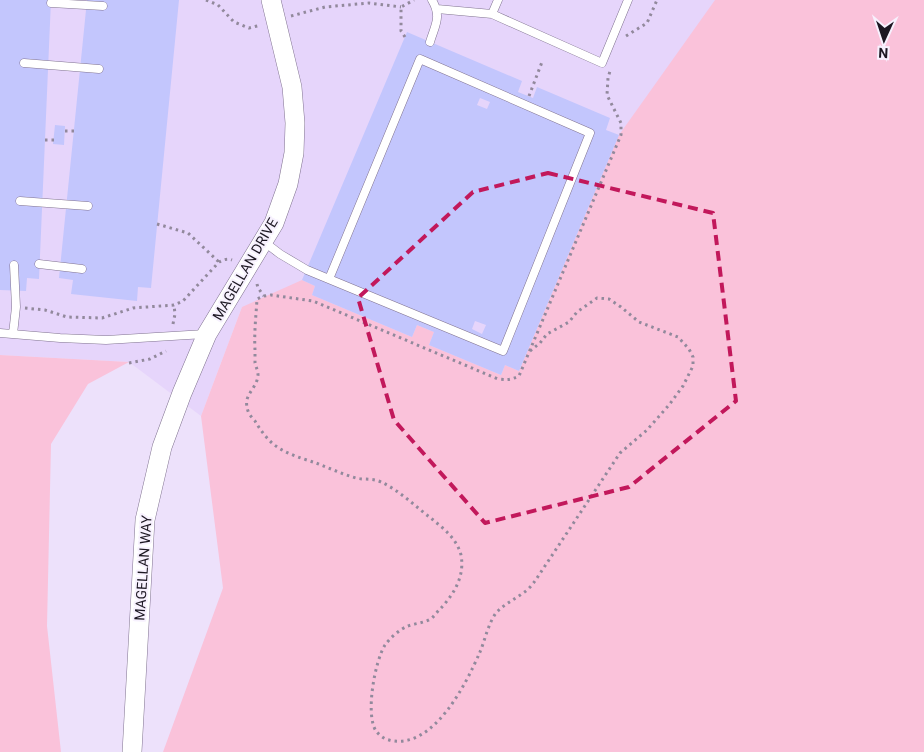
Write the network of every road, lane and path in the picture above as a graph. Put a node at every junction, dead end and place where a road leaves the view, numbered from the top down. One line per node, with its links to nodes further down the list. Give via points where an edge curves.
1 (206, 0): 15 (path, via 218,5 234,22 249,28)
2 (271, 0): 15 (street, MAGELLAN DRIVE)
3 (377, 0): 10 (path)
4 (414, 0): 12 (path)
5 (432, 0): 13 (lane)
6 (498, 0): 14 (lane)
7 (628, 0): 14 (lane, via 602,63)
8 (657, 0): 17 (path, via 647,23)
9 (51, 3): 11 (lane)
10 (384, 5): 12 (path); 15 (path, via 368,3 325,7)
11 (103, 6)
12 (401, 8): 16 (path, via 401,31)
13 (437, 8): 14 (lane); 18 (lane)
14 (492, 14)
15 (276, 21): 31 (street, MAGELLAN DRIVE, via 292,87 294,153 280,207)
16 (405, 37)
17 (623, 38)
18 (430, 42)
19 (542, 62): 23 (path)
20 (24, 63): 21 (lane)
21 (99, 69)
22 (611, 70): 47 (path, via 607,95 621,123 620,135)
23 (528, 96)
24 (65, 131): 25 (path)
25 (74, 131)
26 (45, 140): 27 (path)
27 (54, 140)
28 (20, 201): 29 (lane)
29 (88, 206)
30 (157, 224): 32 (path, via 188,233)
31 (263, 241): 37 (lane, via 306,270); 45 (street, MAGELLAN DRIVE)
32 (219, 262): 33 (path, via 229,259); 40 (path, via 184,301)
33 (237, 262)
34 (39, 264): 36 (lane)
35 (14, 265): 41 (lane)
36 (82, 269)
37 (329, 279): 37 (lane, via 420,59 590,133 502,351)
38 (257, 281): 39 (path)
39 (264, 296): 47 (path, via 313,301 498,379 518,376); 47 (path, via 257,299 254,350 258,374 246,400 248,412 261,430 272,443 289,453 342,473 378,480 390,486 447,532 461,556 460,579 443,606 432,618 398,633 386,643 380,656 374,680 372,721 376,732 391,741 420,736 435,725 466,681 491,621 535,581 620,453 669,405 693,366 689,349 678,337 638,322 609,299 597,298)
40 (174, 305): 41 (path, via 133,308 102,318 67,317 45,310); 42 (path)
41 (16, 307): 44 (lane)
42 (173, 324)
43 (0, 333): 44 (lane, MAGELLAN DRIVE)
44 (13, 334): 45 (lane, MAGELLAN DRIVE, via 106,340)
45 (207, 334): 49 (street, MAGELLAN WAY, via 162,447 145,520)
46 (166, 351): 48 (path)
47 (530, 351)
48 (129, 364)
49 (132, 752)

